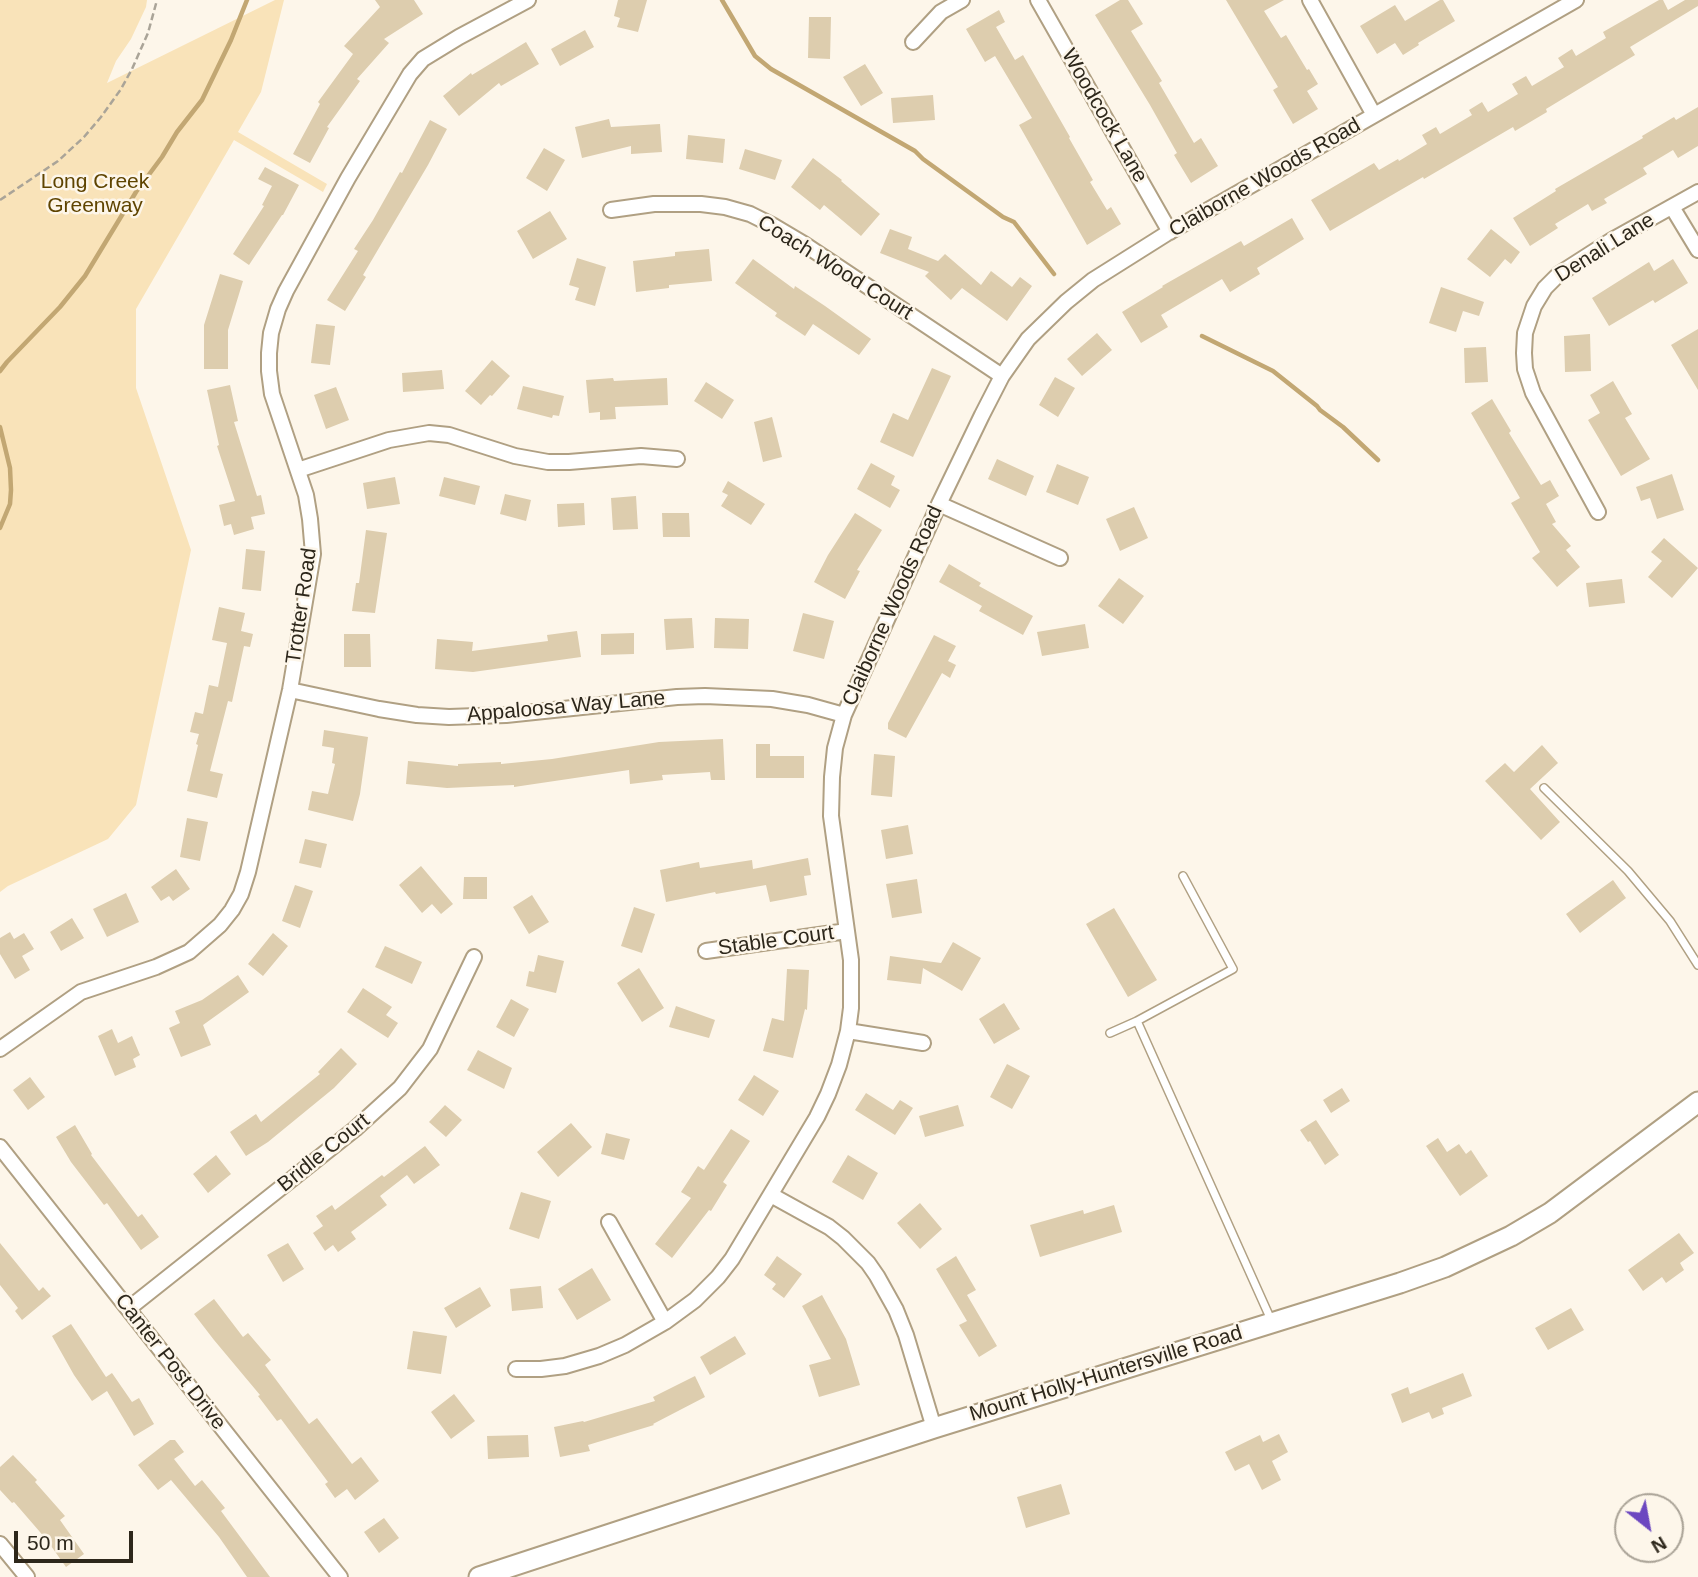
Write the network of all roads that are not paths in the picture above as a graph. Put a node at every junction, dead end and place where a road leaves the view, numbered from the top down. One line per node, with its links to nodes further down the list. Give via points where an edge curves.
1 (527, 0): 15 (street, Trotter Road, via 423,60 410,75 286,291 271,333 270,371 272,394)
2 (962, 0): 6 (street, via 942,12)
3 (1038, 0): 11 (street, Woodcock Lane)
4 (1310, 0): 7 (street)
5 (1568, 2): 7 (street, Claiborne Woods Road)
6 (913, 42)
7 (1374, 116): 11 (street, Claiborne Woods Road)
8 (1698, 192): 9 (street, Denali Lane)
9 (1672, 206): 12 (street); 17 (street, Denali Lane, via 1559,274 1534,306 1525,333 1525,369 1533,393)
10 (611, 210): 13 (street, Coach Wood Court, via 701,204 750,214 804,244)
11 (1170, 232): 13 (street, Claiborne Woods Road, via 1066,302 1028,339)
12 (1698, 250)
13 (1002, 376): 16 (street, Claiborne Woods Road)
14 (677, 459): 15 (street, via 641,456 548,462 429,433 389,440)
15 (298, 470): 19 (street, Trotter Road, via 313,554)
16 (939, 503): 18 (street); 20 (street, Claiborne Woods Road)
17 (1598, 512)
18 (1060, 558)
19 (290, 690): 20 (street, Appaloosa Way Lane, via 379,709 449,717 705,696 772,699); 31 (street, Trotter Road, via 248,872 226,918 189,952 81,992)
20 (844, 715): 23 (street, Claiborne Woods Road, via 835,748 831,816)
21 (1544, 788): 26 (lane, via 1628,871 1670,921)
22 (1182, 876): 27 (lane, via 1233,970)
23 (847, 931): 24 (street, Stable Court); 28 (street, Claiborne Woods Road, via 851,972)
24 (706, 951)
25 (474, 957): 36 (street, Bridle Court, via 430,1049 400,1088)
26 (1698, 965)
27 (1136, 1021): 29 (lane); 38 (lane)
28 (848, 1031): 30 (street); 34 (street, Claiborne Woods Road, via 828,1094)
29 (1110, 1033)
30 (923, 1043)
31 (0, 1049)
32 (1698, 1102): 38 (main road, Mount Holly-Huntersville Road, via 1550,1213 1511,1236 1445,1267)
33 (0, 1147): 36 (street, Canter Post Drive)
34 (771, 1195): 37 (street, Claiborne Woods Road, via 718,1277); 40 (street, via 829,1227 877,1276 906,1335)
35 (609, 1222): 37 (street)
36 (128, 1309): 43 (street, Canter Post Drive)
37 (665, 1322): 39 (street, Claiborne Woods Road, via 599,1356 565,1366)
38 (1273, 1322): 40 (main road, Mount Holly-Huntersville Road)
39 (516, 1369)
40 (934, 1428): 44 (main road, Mount Holly-Huntersville Road)
41 (0, 1544): 42 (street)
42 (27, 1577)
43 (340, 1577)
44 (479, 1577)

